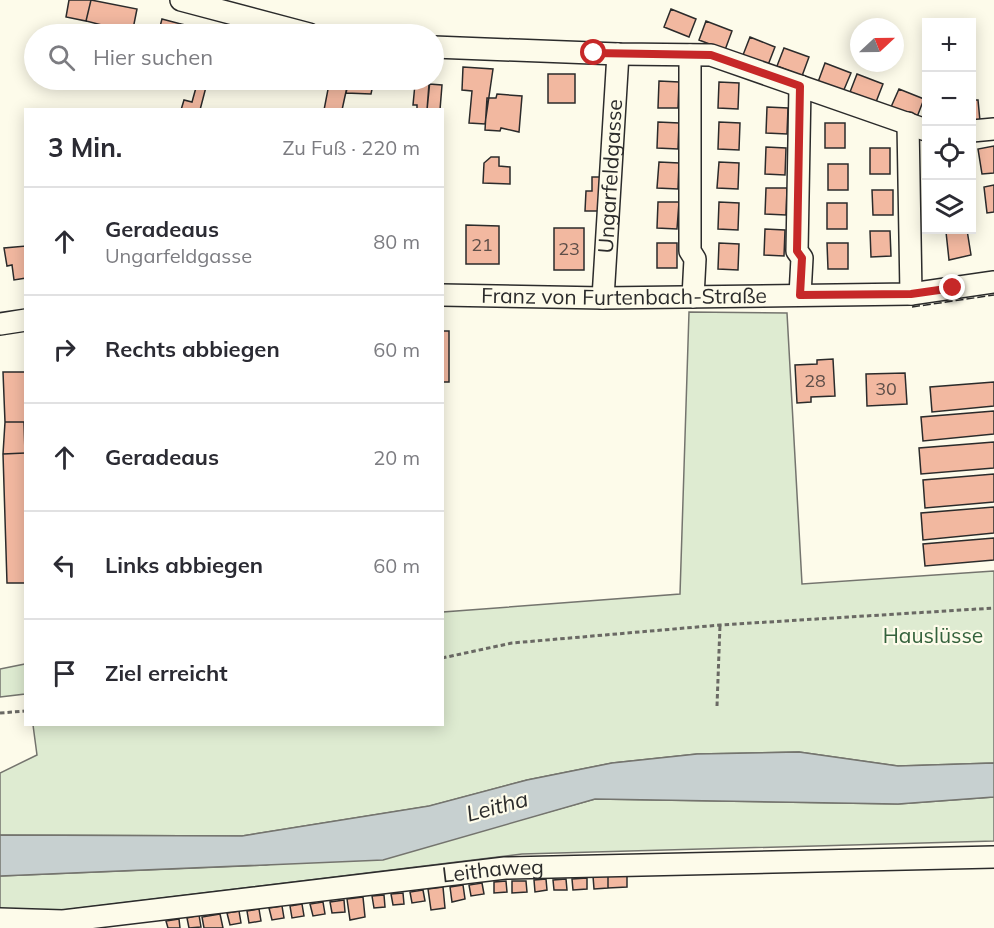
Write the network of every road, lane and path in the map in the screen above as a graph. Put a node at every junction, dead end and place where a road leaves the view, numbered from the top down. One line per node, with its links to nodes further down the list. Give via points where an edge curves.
1 (182, 0): 2 (street)
2 (272, 24)
3 (444, 47): 4 (street)
4 (618, 54): 5 (street); 15 (street, Ungarfeldgasse)
5 (690, 55): 6 (street, via 711,55); 14 (street, Franz von Furtenbach-Straße, via 690,251 696,259)
6 (800, 86): 7 (street); 13 (street)
7 (917, 126): 11 (street)
8 (994, 129): 9 (street)
9 (976, 131)
10 (994, 282): 11 (street, Franz von Furtenbach-Straße)
11 (911, 294): 13 (street, Franz von Furtenbach-Straße)
12 (444, 295): 15 (street, Franz von Furtenbach-Straße)
13 (800, 295): 14 (street, Franz von Furtenbach-Straße)
14 (693, 297): 15 (street, Franz von Furtenbach-Straße)
15 (603, 298)
16 (24, 320): 17 (street)
17 (0, 324)
18 (994, 608): 19 (path)
19 (720, 625): 20 (path, via 512,643); 21 (path)
20 (444, 658)
21 (717, 706)
22 (24, 711): 23 (path)
23 (0, 713)
24 (992, 860): 26 (street, Leithaweg, via 505,868)
25 (0, 920): 26 (street, Leithaweg)
26 (62, 924)

